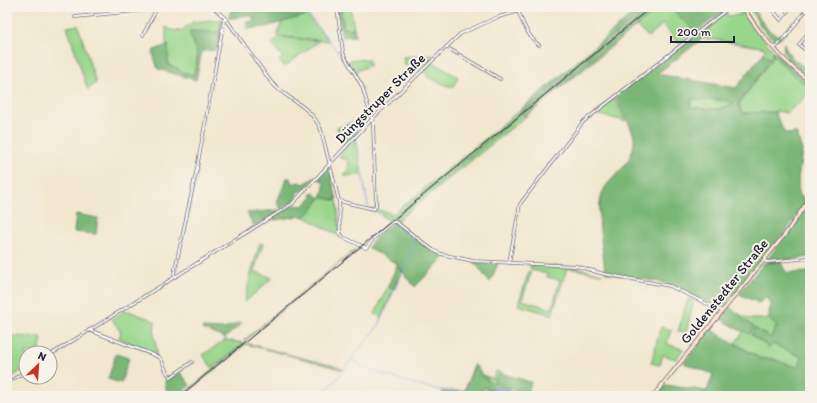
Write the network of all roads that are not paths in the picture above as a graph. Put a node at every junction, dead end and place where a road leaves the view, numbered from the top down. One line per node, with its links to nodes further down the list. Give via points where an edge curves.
1 (163, 7): 12 (street)
2 (213, 7): 17 (street)
3 (337, 7): 26 (street, via 344,57 362,86)
4 (517, 7): 14 (street)
5 (536, 7): 14 (street, Düngstruper Straße)
6 (730, 7): 32 (street, via 583,122 522,201)
7 (743, 7): 22 (main road)
8 (770, 7): 9 (street, via 781,20)
9 (791, 7)
10 (802, 7): 13 (street)
11 (808, 7): 13 (street)
12 (156, 9): 16 (street); 19 (street)
13 (806, 10): 15 (street); 22 (street)
14 (518, 11): 20 (street, via 534,41); 21 (street, Düngstruper Straße, via 465,31)
15 (810, 13)
16 (75, 17)
17 (226, 19): 27 (street, via 278,89 308,110 316,119); 33 (street)
18 (810, 30): 23 (street, via 799,45)
19 (143, 35)
20 (539, 45)
21 (446, 47): 24 (street); 26 (street, Düngstruper Straße)
22 (774, 49): 25 (main road)
23 (810, 53)
24 (500, 79)
25 (810, 82)
26 (372, 119): 27 (street, Düngstruper Straße); 29 (street, via 376,207)
27 (330, 164): 29 (street); 33 (street, Düngstruper Straße, via 287,207)
28 (810, 198): 31 (main road, Goldenstedter Straße, via 786,233)
29 (339, 201): 32 (street, via 341,235 366,248 394,222 435,252 473,261)
30 (810, 258): 31 (street, via 767,262)
31 (763, 260): 34 (main road, Goldenstedter Straße)
32 (509, 263): 34 (street, via 571,265 604,274 663,284)
33 (175, 277): 35 (street, Düngstruper Straße)
34 (722, 310): 40 (main road, Goldenstedter Straße)
35 (89, 330): 36 (street, Düngstruper Straße); 37 (street, via 159,357 167,374 172,377)
36 (58, 350)
37 (192, 362)
38 (18, 376): 39 (street)
39 (7, 383)
40 (653, 396)

